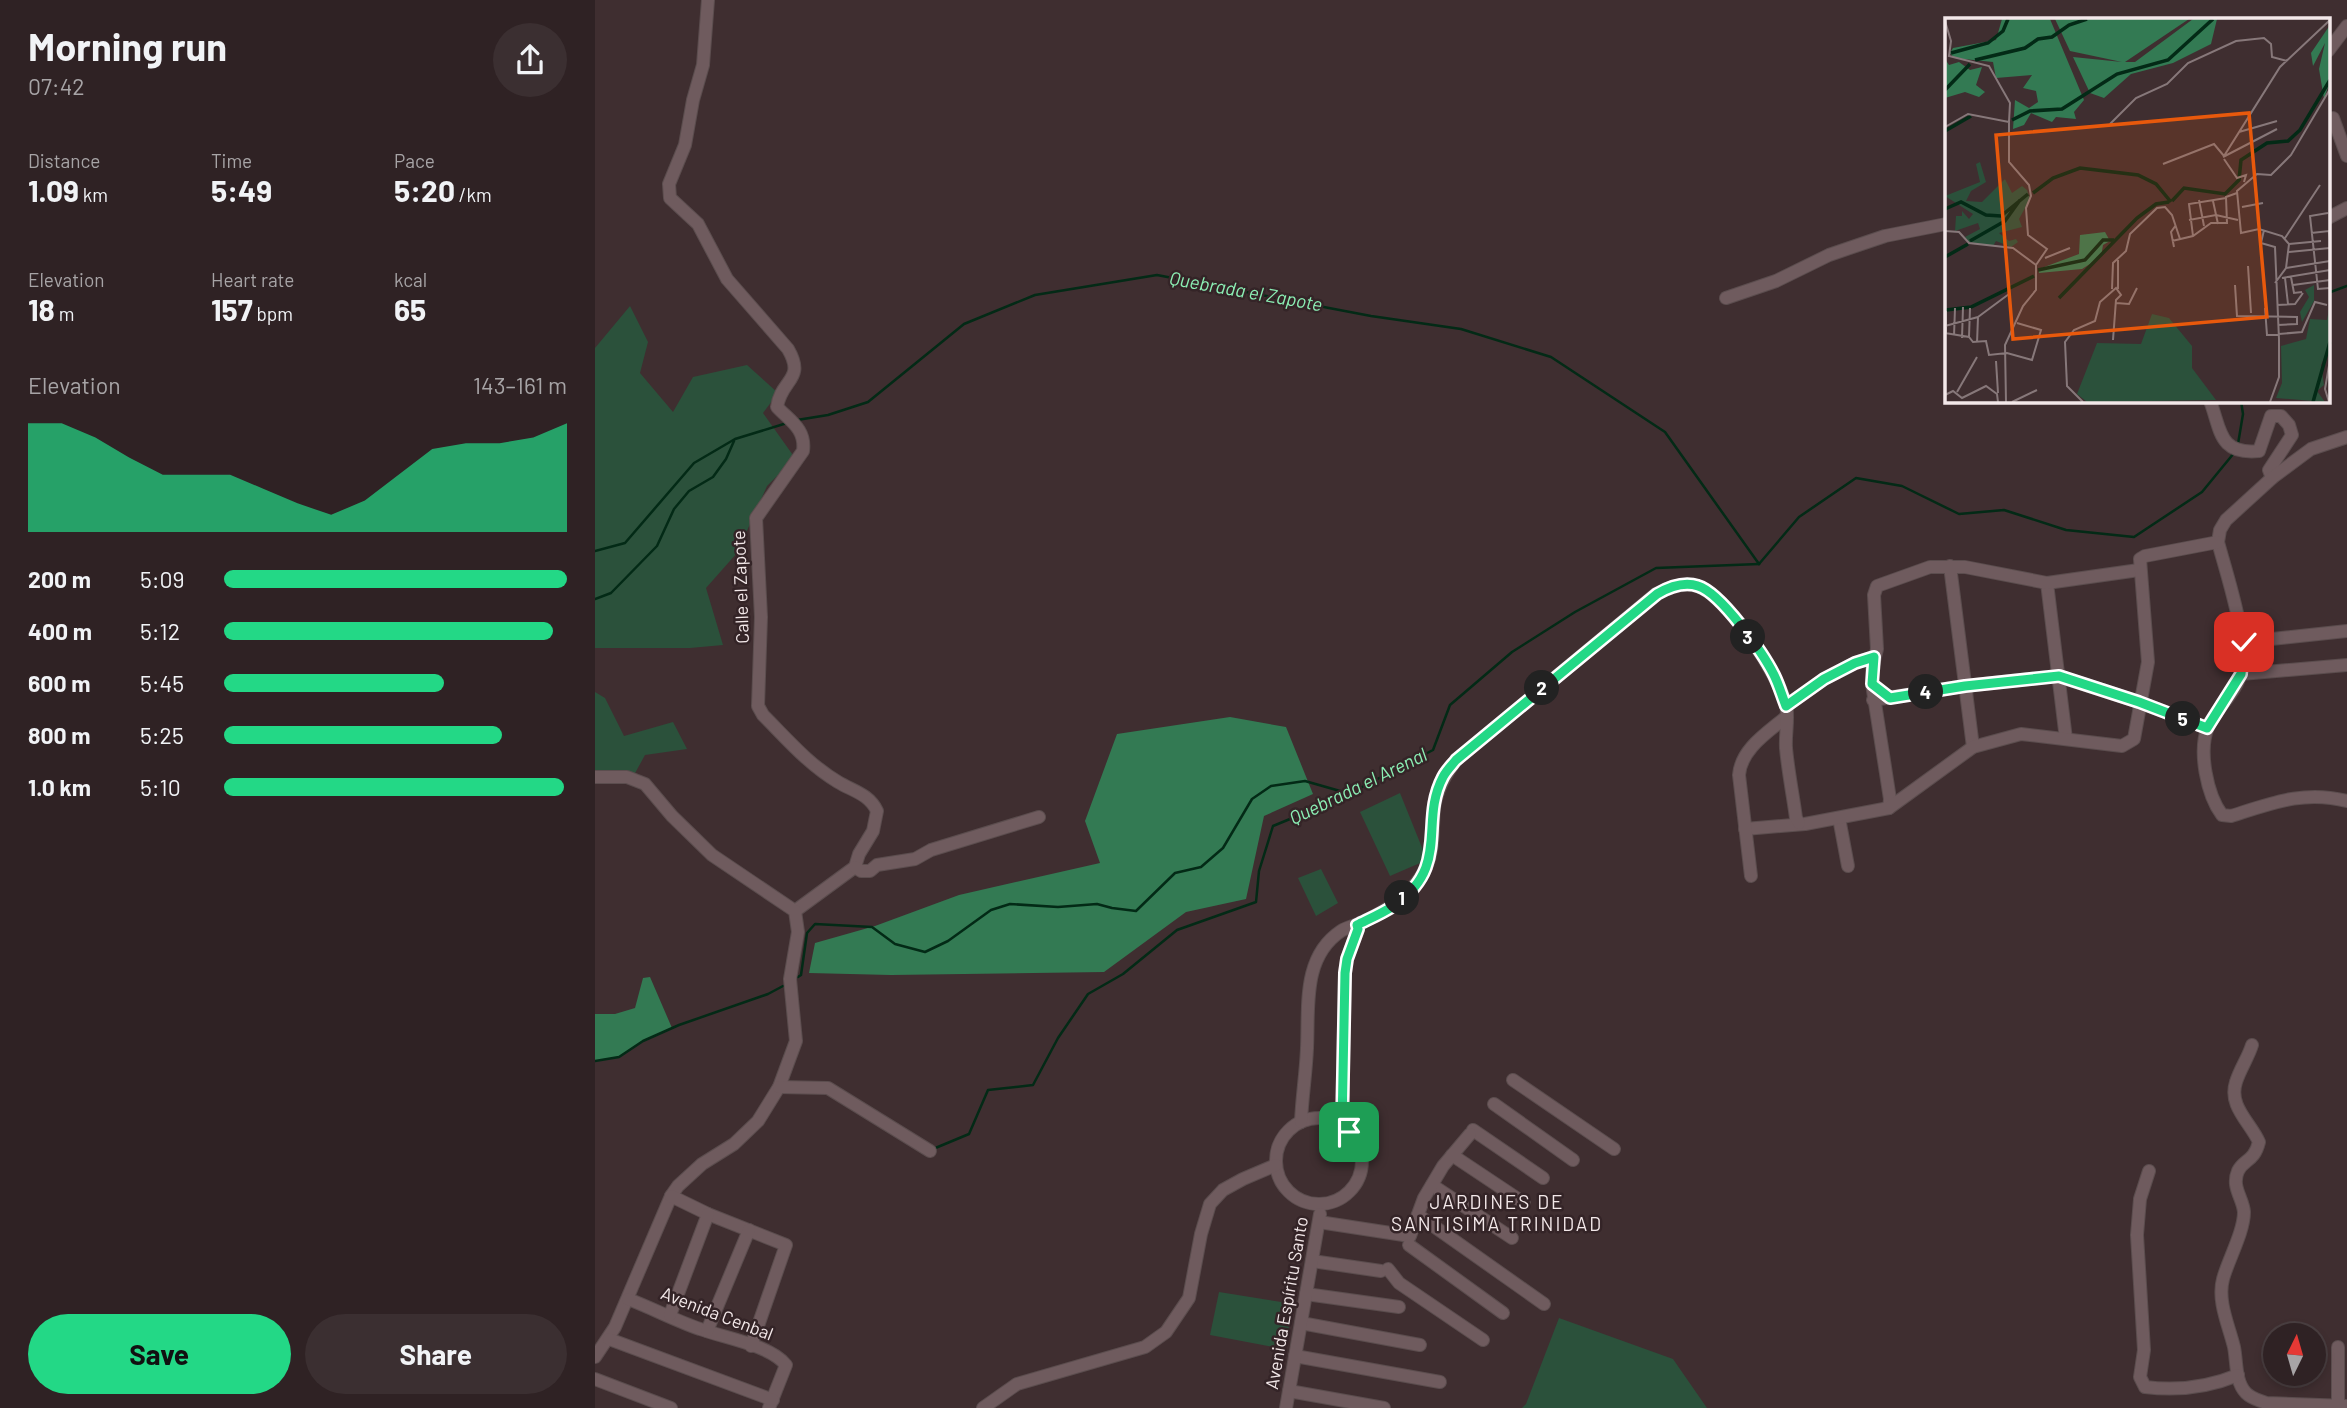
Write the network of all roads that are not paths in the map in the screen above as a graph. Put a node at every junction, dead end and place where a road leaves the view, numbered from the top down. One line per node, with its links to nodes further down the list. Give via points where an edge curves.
1 (708, 0): 41 (street, Calle el Zapote, via 703,65 685,145 668,188 670,198 698,224 727,279 795,362 793,378 779,394 776,407 802,433 804,448 756,521 761,617 757,701 763,715 809,763 868,797 875,807 877,820)
2 (2347, 26): 3 (street)
3 (2329, 50)
4 (2347, 113): 5 (street)
5 (2330, 119): 6 (street)
6 (2347, 156)
7 (2347, 208): 8 (street)
8 (2329, 217)
9 (1945, 223): 10 (street, via 1874,239)
10 (1725, 298)
11 (2210, 402): 13 (street, via 2222,439 2237,450 2259,451 2271,416 2281,416 2289,425 2292,435 2269,470)
12 (2347, 437): 13 (street, via 2311,449)
13 (2272, 478): 14 (street, via 2226,520)
14 (2218, 542): 16 (street, via 2145,556); 19 (street)
15 (1950, 566): 17 (street); 20 (street, via 1930,567 1877,586); 25 (street)
16 (2139, 570): 17 (street); 28 (street, via 2148,662)
17 (2047, 583): 23 (street)
18 (2347, 631): 19 (street)
19 (2244, 642): 22 (street)
20 (1874, 657): 24 (street); 29 (street, via 1824,679)
21 (2347, 665): 22 (street)
22 (2241, 674): 30 (street)
23 (2059, 676): 25 (street); 28 (street); 31 (street)
24 (1872, 684): 26 (street); 27 (street)
25 (1965, 686): 26 (street); 32 (street)
26 (1890, 698): 27 (street)
27 (1874, 700): 35 (street)
28 (2139, 702): 30 (street); 31 (street, via 2134,739 2129,744)
29 (1786, 711): 38 (street, via 1786,747); 39 (street, via 1739,766); 44 (street, via 1761,652 1716,595 1696,585 1671,586 1456,760 1443,778 1432,847 1422,874 1395,905)
30 (2207, 728): 34 (street, via 2204,761 2222,815 2293,797)
31 (2066, 738): 32 (street, via 2021,734)
32 (1973, 747): 35 (street)
33 (595, 777): 43 (street, via 627,777 645,784 712,855)
34 (2347, 801)
35 (1892, 803): 37 (street)
36 (1039, 817): 41 (street, via 915,859 877,865 870,871)
37 (1839, 818): 38 (street); 40 (street)
38 (1799, 823): 39 (street)
39 (1745, 829): 42 (street)
40 (1848, 866)
41 (855, 867): 43 (street, Calle el Zapote)
42 (1751, 876)
43 (796, 911): 47 (street, via 798,932 790,979 796,1041)
44 (1357, 925): 49 (street, via 1324,944 1311,976); 50 (street, via 1345,973)
45 (2252, 1045): 84 (street, via 2233,1093 2239,1112 2259,1142 2256,1155 2239,1169 2235,1183 2244,1212 2223,1281 2224,1311)
46 (1513, 1080): 51 (street)
47 (779, 1087): 52 (street, via 828,1088); 59 (street, via 758,1121 734,1144 702,1164)
48 (1494, 1104): 54 (street)
49 (1301, 1122): 50 (street, via 1322,1119); 55 (street, via 1278,1146)
50 (1342, 1126): 61 (street, via 1360,1149 1360,1171 1344,1195)
51 (1614, 1149)
52 (930, 1151)
53 (1453, 1155): 57 (street, via 1472,1132); 58 (street); 60 (street)
54 (1573, 1160)
55 (1276, 1166): 61 (street, via 1279,1178 1296,1198); 91 (street, via 1223,1190 1210,1204 1188,1298 1166,1332 1145,1347 1017,1384)
56 (2149, 1171): 84 (street, via 2140,1199 2137,1235 2144,1350 2141,1382 2160,1389 2215,1385)
57 (1543, 1178)
58 (1432, 1185): 63 (street); 66 (street)
59 (671, 1196): 62 (street); 70 (street)
60 (1524, 1203)
61 (1322, 1204): 64 (street, Avenida Espíritu Santo)
62 (708, 1214): 65 (street); 74 (street)
63 (1418, 1215): 64 (street, via 1410,1236 1404,1237); 71 (street)
64 (1319, 1222): 68 (street, Avenida Espíritu Santo)
65 (749, 1230): 76 (street); 80 (street, via 786,1245)
66 (1512, 1238)
67 (1409, 1245): 73 (street)
68 (1312, 1261): 69 (street, Avenida Espíritu Santo); 78 (street, via 1385,1270)
69 (1306, 1294): 72 (street); 75 (street, Avenida Espíritu Santo)
70 (628, 1299): 74 (street, Avenida Cenbal); 77 (street)
71 (1544, 1304)
72 (1399, 1307)
73 (1503, 1313)
74 (670, 1315): 76 (street, Avenida Cenbal)
75 (1301, 1323): 79 (street); 82 (street, Avenida Espíritu Santo)
76 (707, 1331): 80 (street, Avenida Cenbal)
77 (608, 1339): 83 (street); 88 (street)
78 (1483, 1340)
79 (1420, 1345)
80 (751, 1346): 88 (street, Avenida Cenbal, via 786,1365)
81 (2338, 1347): 89 (street)
82 (1295, 1356): 86 (street); 87 (street, Avenida Espíritu Santo)
83 (595, 1357)
84 (2238, 1375): 89 (street, via 2245,1392 2266,1403)
85 (595, 1380): 90 (street)
86 (1440, 1382)
87 (1289, 1391): 92 (street, Avenida Espíritu Santo); 93 (street)
88 (771, 1404)
89 (2341, 1407)
90 (671, 1408)
91 (983, 1408)
92 (1286, 1408)
93 (1384, 1408)

